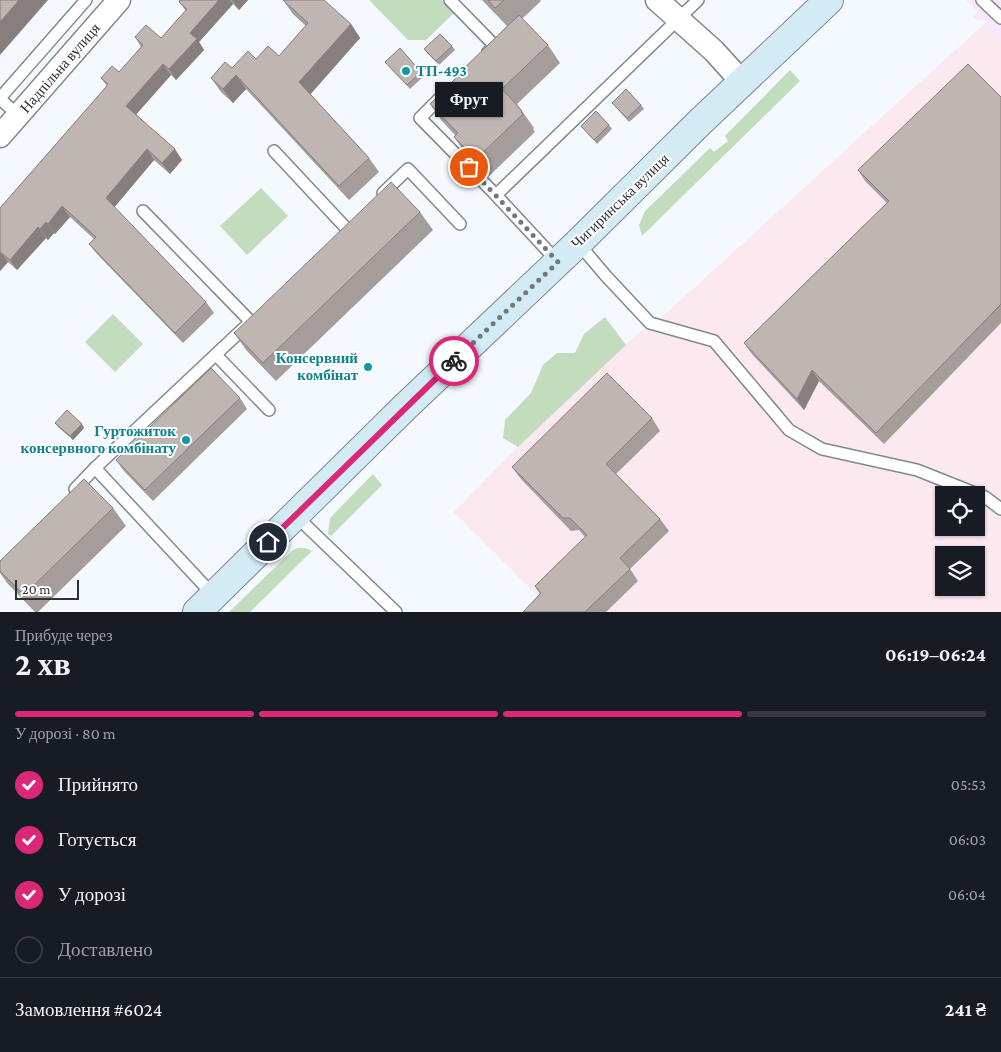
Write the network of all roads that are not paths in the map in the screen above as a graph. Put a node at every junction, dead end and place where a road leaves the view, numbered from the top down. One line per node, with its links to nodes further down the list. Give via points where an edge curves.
1 (86, 0): 13 (lane)
2 (119, 0): 14 (street, Надпільна вулиця)
3 (450, 0): 10 (lane, via 494,46)
4 (657, 0): 9 (street)
5 (698, 0): 9 (lane)
6 (829, 0): 11 (main road, Чигиринська вулиця)
7 (982, 0): 8 (lane)
8 (1001, 18)
9 (679, 19): 11 (street); 17 (lane)
10 (481, 59)
11 (742, 82): 22 (main road, Чигиринська вулиця)
12 (454, 85): 17 (lane, via 420,118)
13 (0, 99): 14 (lane)
14 (18, 115): 15 (street, Надпільна вулиця)
15 (0, 136)
16 (274, 151): 21 (lane)
17 (496, 195): 23 (lane)
18 (374, 202): 20 (lane, via 408,169)
19 (143, 212): 24 (lane, via 253,318)
20 (460, 224)
21 (346, 228)
22 (578, 243): 23 (main road, Чигиринська вулиця); 28 (lane, via 650,323 714,341 789,430 822,449 917,470 985,497)
23 (558, 262): 29 (main road, Чигиринська вулиця)
24 (216, 354): 25 (lane); 26 (lane)
25 (269, 410)
26 (95, 468): 27 (lane); 30 (lane)
27 (68, 497)
28 (1001, 509)
29 (296, 516): 30 (main road, Чигиринська вулиця); 31 (lane)
30 (206, 604)
31 (396, 612)

